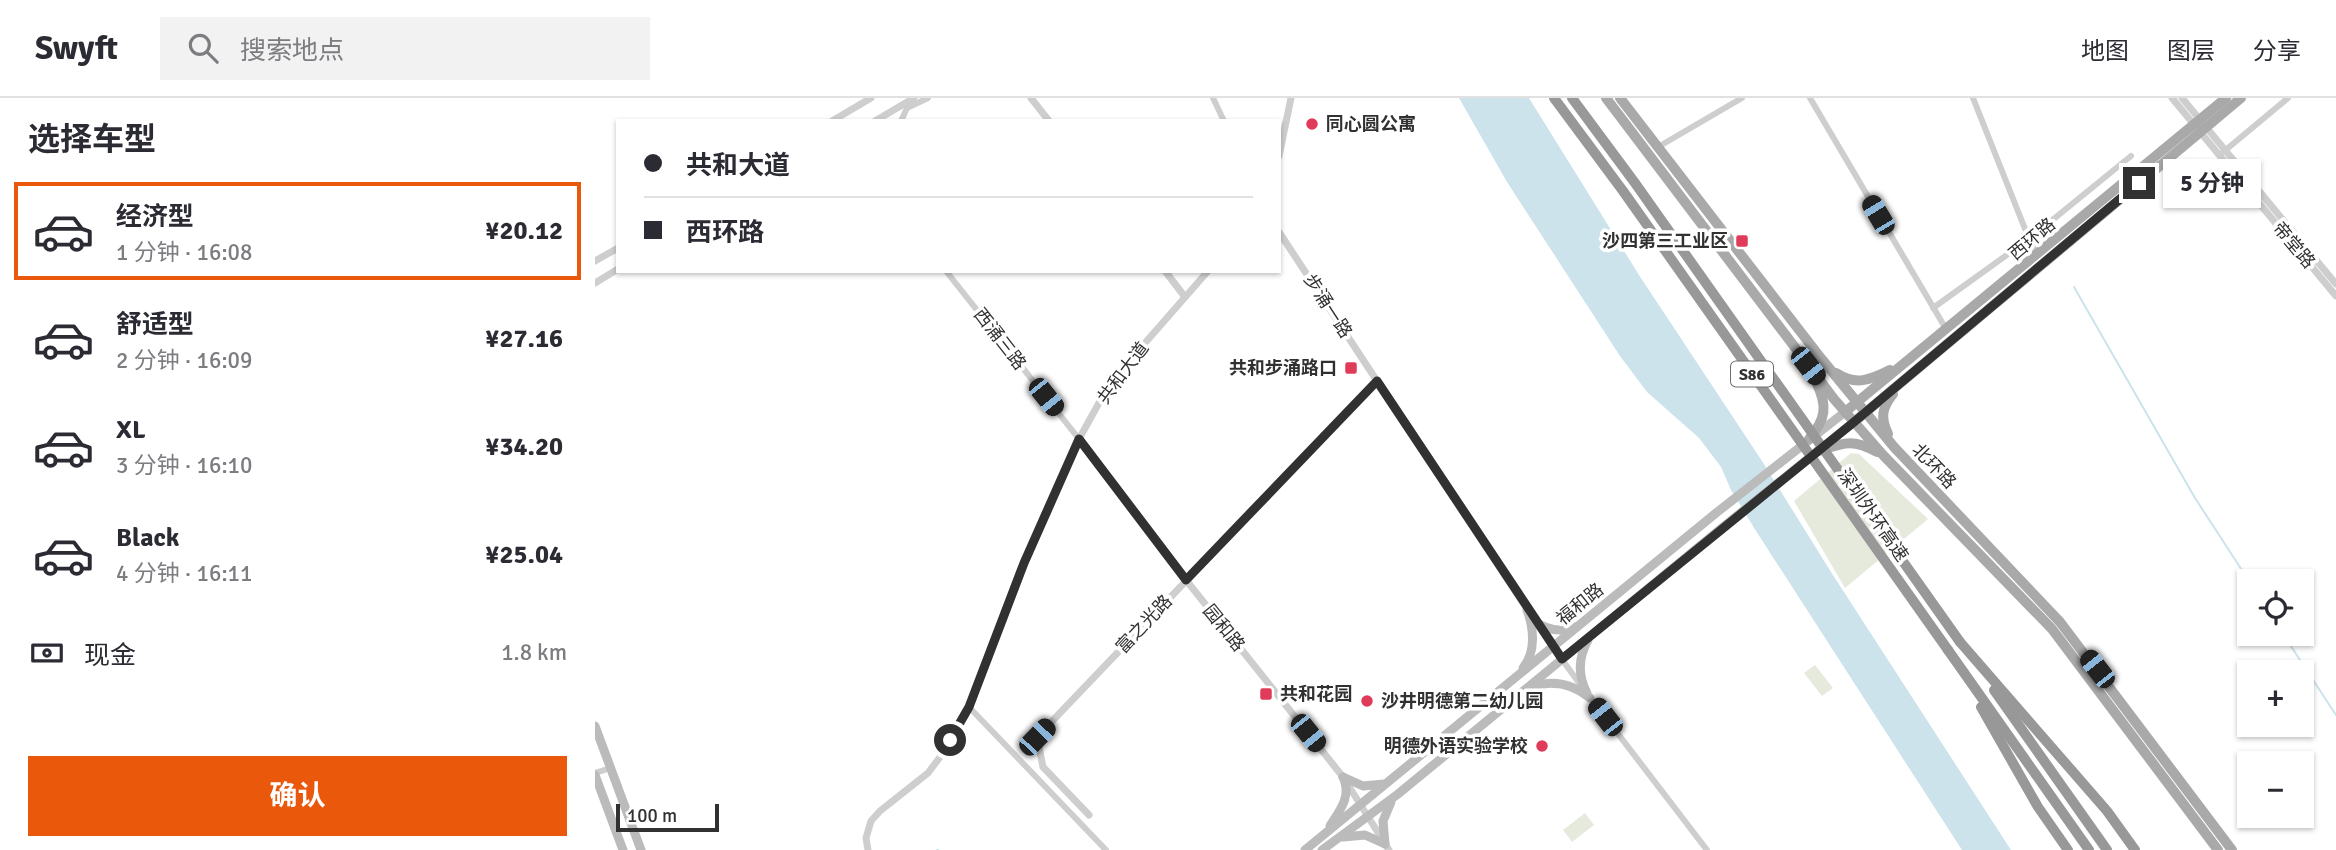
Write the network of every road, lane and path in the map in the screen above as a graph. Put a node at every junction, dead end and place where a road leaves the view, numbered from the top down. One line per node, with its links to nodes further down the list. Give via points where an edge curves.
1 (871, 98): 19 (street)
2 (914, 98): 20 (street)
3 (928, 98): 21 (street, via 907,108)
4 (1031, 98): 22 (street)
5 (1213, 98): 23 (street)
6 (1291, 98): 25 (street)
7 (1554, 98): 65 (highway, 深圳外环高速 / S86, bridge)
8 (1572, 98): 63 (highway, 深圳外环高速 / S86, bridge)
9 (1606, 98): 45 (main road, 北环路)
10 (1620, 98): 26 (main road, 北环路)
11 (1742, 98): 26 (street)
12 (1810, 98): 42 (street)
13 (1973, 98): 30 (street)
14 (2172, 98): 24 (street, 帝堂路)
15 (2226, 98): 24 (main road, 西环路)
16 (2241, 98): 24 (main road, 西环路)
17 (2287, 98): 27 (street)
18 (2183, 99): 24 (street, 帝堂路)
19 (835, 119)
20 (878, 119)
21 (902, 119)
22 (1047, 119)
23 (1223, 119)
24 (2200, 126): 27 (street, 帝堂路); 32 (main road, 西环路); 48 (main road, 西环路)
25 (1281, 146)
26 (1658, 147): 46 (main road, 北环路)
27 (2222, 152): 39 (street, 帝堂路); 40 (street, 帝堂路)
28 (2131, 156): 30 (street)
29 (1281, 235): 47 (street, 步涌一路)
30 (2029, 239): 32 (street); 42 (street)
31 (616, 249): 33 (street)
32 (2037, 254): 43 (main road, 西环路)
33 (595, 261)
34 (616, 270): 38 (street)
35 (948, 273): 53 (street, 西涌三路)
36 (1167, 273): 41 (street)
37 (1206, 273): 41 (street, 共和大道)
38 (595, 282)
39 (2336, 284)
40 (2336, 296)
41 (1185, 297): 53 (street, 共和大道, via 1111,383)
42 (1933, 308): 43 (street)
43 (1946, 329): 44 (main road, 西环路)
44 (1903, 364): 46 (main road, via 1860,382); 49 (main road, 西环路)
45 (1808, 366): 50 (main road, 北环路); 54 (main road, via 1824,404 1820,426)
46 (1830, 369): 49 (main road, 北环路)
47 (1377, 381): 58 (street, 富之光路); 59 (street)
48 (1902, 382): 51 (main road, 西环路); 55 (main road, via 1882,415)
49 (1857, 402): 50 (main road, 西环路); 51 (main road, 北环路)
50 (1845, 412): 52 (main road, 北环路); 54 (main road, 福和路)
51 (1865, 413): 52 (main road, 西环路); 55 (main road, 北环路)
52 (1854, 422): 56 (main road, 福和路); 57 (main road, 北环路)
53 (1079, 439): 58 (street, 园和路); 70 (street, 共和大道, via 1024,563)
54 (1809, 439): 61 (main road, 福和路)
55 (1894, 447): 95 (main road, 北环路, via 2060,622)
56 (1818, 451): 57 (main road, via 1853,442); 62 (main road, 福和路)
57 (1883, 455): 94 (main road, 北环路, via 2052,629)
58 (1186, 580): 74 (street, 园和路); 78 (street, 富之光路, via 1037,737 1043,766)
59 (1527, 610): 60 (street); 67 (main road, via 1532,648)
60 (1534, 621): 61 (main road, via 1556,630); 64 (street)
61 (1583, 623): 64 (main road, 福和路)
62 (1592, 635): 66 (main road, 福和路); 69 (main road, via 1580,666)
63 (1960, 642): 92 (highway, 深圳外环高速 / S86); 93 (highway, via 2107,811)
64 (1553, 647): 66 (street); 67 (main road, 福和路)
65 (1948, 650): 90 (highway, via 2038,807); 91 (highway, 深圳外环高速 / S86)
66 (1562, 659): 68 (main road, 福和路); 69 (street)
67 (1515, 679): 75 (main road, 福和路)
68 (1524, 690): 69 (main road, via 1558,683); 76 (main road, 福和路)
69 (1590, 698): 89 (street)
70 (969, 707): 85 (street, 共和大道, via 928,773 871,821); 86 (street)
71 (595, 726): 72 (main road)
72 (611, 768): 73 (street); 84 (main road)
73 (595, 774): 83 (main road)
74 (1343, 777): 75 (main road, via 1363,786); 77 (street, 园和路); 80 (main road, via 1345,800)
75 (1389, 783): 77 (main road, 福和路)
76 (1398, 794): 79 (main road, 福和路); 82 (main road, via 1383,821)
77 (1361, 805): 79 (street, 园和路); 80 (main road, 福和路)
78 (1089, 815)
79 (1368, 817): 81 (main road, 福和路); 82 (street, 园和路)
80 (1325, 833): 87 (main road, 福和路)
81 (1336, 839): 82 (main road, via 1372,837); 88 (main road, 福和路)
82 (1387, 847)
83 (623, 850)
84 (641, 850)
85 (868, 850)
86 (1107, 850)
87 (1305, 850)
88 (1322, 850)
89 (1707, 850)
90 (2068, 850)
91 (2089, 850)
92 (2107, 850)
93 (2135, 850)
94 (2218, 850)
95 (2232, 850)

